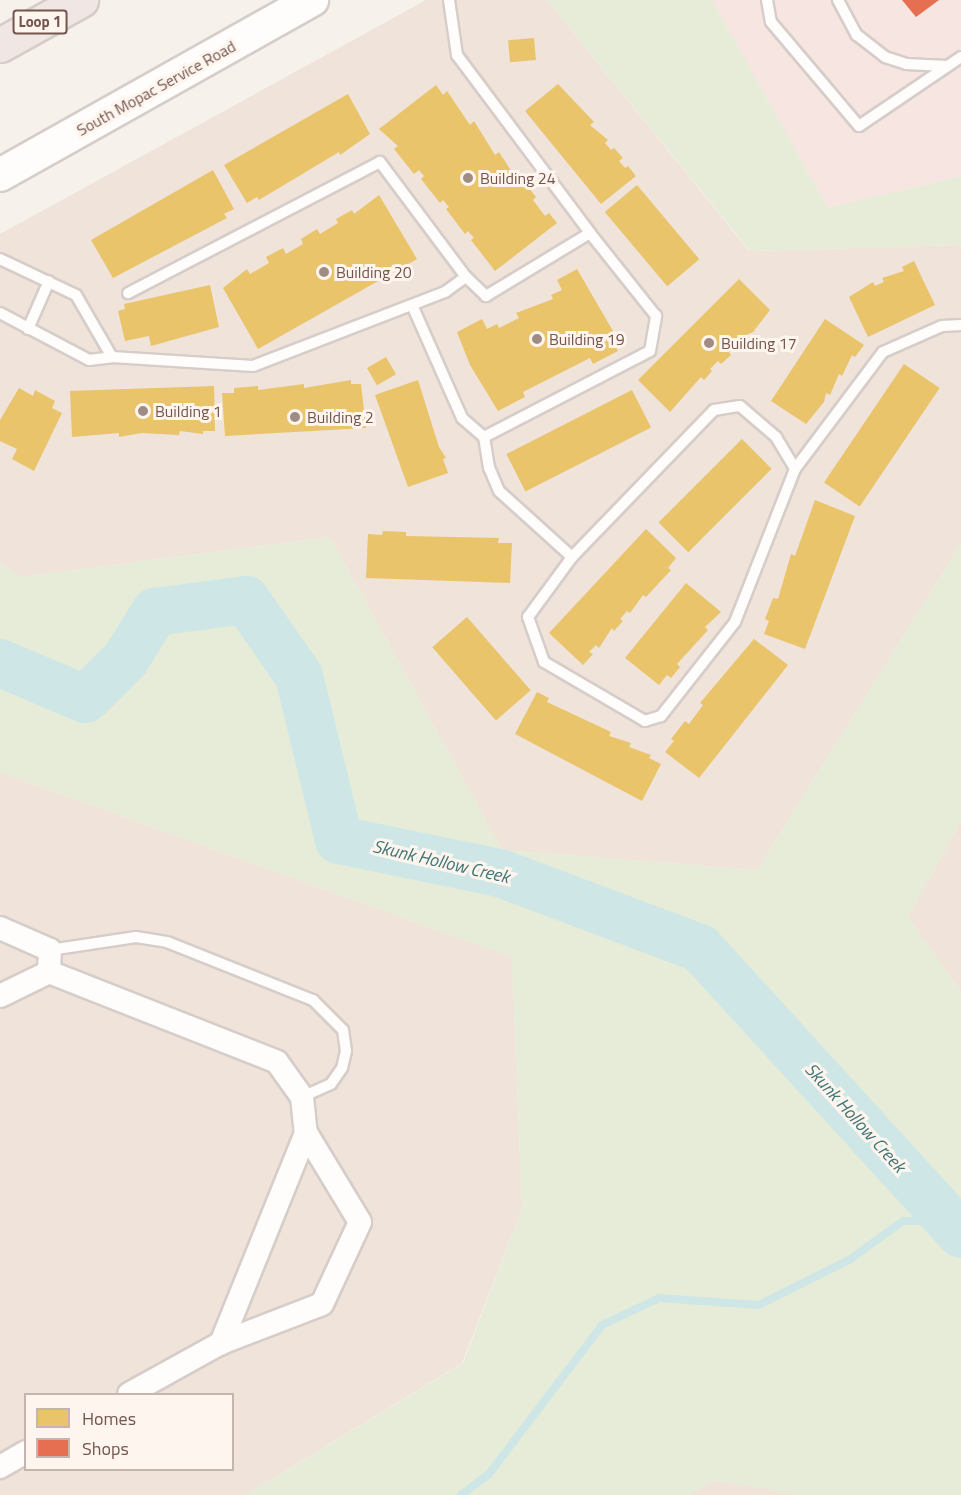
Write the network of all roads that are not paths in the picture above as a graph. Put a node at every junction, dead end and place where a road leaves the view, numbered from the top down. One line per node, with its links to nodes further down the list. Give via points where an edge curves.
1 (81, 0): 6 (highway, Loop 1)
2 (312, 0): 9 (main road, South Mopac Service Road)
3 (449, 0): 10 (lane, via 457,55)
4 (767, 0): 8 (lane, via 771,22 859,126)
5 (838, 0): 8 (lane, via 857,35 885,57 906,64)
6 (0, 45)
7 (961, 57): 8 (lane)
8 (948, 66)
9 (0, 175)
10 (590, 233): 12 (lane, via 486,296); 20 (lane, via 656,316 650,351)
11 (0, 259): 13 (lane)
12 (466, 277): 14 (lane, via 380,162); 15 (lane, via 445,292)
13 (49, 281): 18 (lane); 19 (lane, via 76,295)
14 (128, 293)
15 (412, 305): 19 (lane, via 253,366); 20 (lane, via 462,418)
16 (0, 313): 18 (lane)
17 (961, 325): 21 (lane, via 942,326 882,352)
18 (28, 329): 19 (lane, via 89,360)
19 (112, 357)
20 (484, 437): 22 (lane, via 489,468 500,491)
21 (795, 469): 22 (lane, via 776,437 740,406 714,410); 22 (lane, via 735,621 661,716 645,721 544,662 528,617)
22 (572, 556)
23 (0, 928): 24 (street)
24 (50, 961): 25 (street); 26 (street, via 277,1062); 26 (lane, via 136,937 167,942 313,1000 343,1030 346,1051 342,1068 331,1084)
25 (0, 996)
26 (302, 1097): 27 (street)
27 (306, 1133): 28 (street); 28 (street, via 360,1222 322,1304)
28 (221, 1343): 29 (street)
29 (133, 1393)
30 (24, 1453): 31 (street)
31 (0, 1467)

